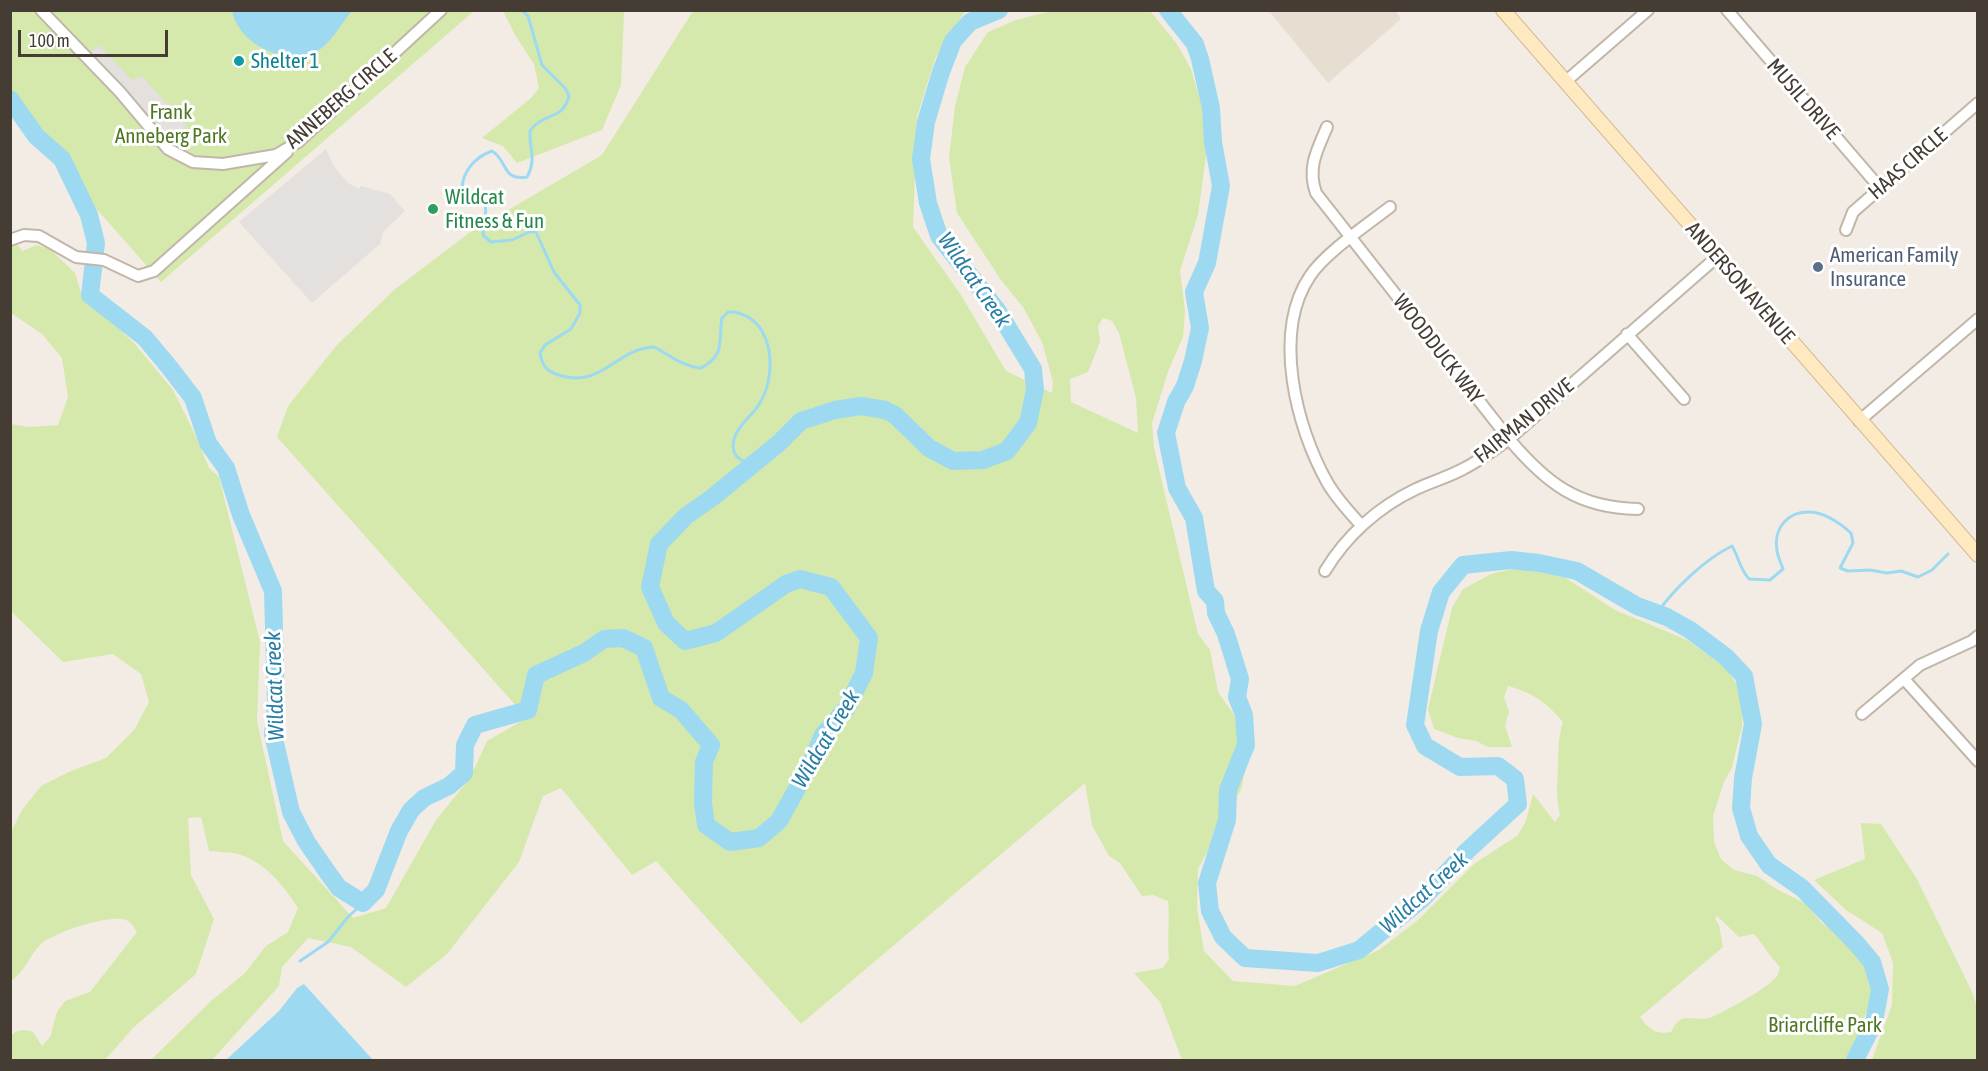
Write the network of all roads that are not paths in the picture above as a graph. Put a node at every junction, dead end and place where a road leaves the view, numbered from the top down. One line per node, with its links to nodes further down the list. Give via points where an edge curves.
1 (41, 10): 9 (street, ANNEBERG CIRCLE, via 120,92 168,149 193,162 223,164 276,155)
2 (441, 10): 9 (street, ANNEBERG CIRCLE)
3 (1503, 10): 6 (main road, ANDERSON AVENUE)
4 (1648, 10): 6 (street)
5 (1727, 10): 10 (street, MUSIL DRIVE)
6 (1565, 82): 15 (main road, ANDERSON AVENUE)
7 (1977, 103): 10 (street, HAAS CIRCLE)
8 (1327, 127): 13 (street, WOODDUCK WAY, via 1313,160 1312,184)
9 (298, 142): 14 (street, via 154,271 138,276 104,260 76,257 39,236 24,235)
10 (1880, 188): 12 (street, HAAS CIRCLE, via 1853,212)
11 (1390, 207): 13 (street)
12 (1846, 230)
13 (1351, 239): 20 (street, WOODDUCK WAY); 22 (street, via 1311,274 1293,315 1291,340 1294,386 1311,451 1340,502)
14 (10, 240)
15 (1718, 257): 17 (street, FAIRMAN DRIVE); 19 (main road, ANDERSON AVENUE)
16 (1977, 319): 19 (street)
17 (1627, 334): 18 (street); 20 (street, FAIRMAN DRIVE)
18 (1684, 399)
19 (1859, 421): 23 (main road, ANDERSON AVENUE)
20 (1509, 439): 21 (street, WOODDUCK WAY, via 1556,486 1612,509); 22 (street, FAIRMAN DRIVE, via 1460,471 1389,504)
21 (1638, 509)
22 (1361, 525): 24 (street, FAIRMAN DRIVE)
23 (1977, 555)
24 (1324, 572)
25 (1977, 636): 26 (street, via 1920,665)
26 (1904, 679): 27 (street); 28 (street)
27 (1862, 714)
28 (1977, 761)

